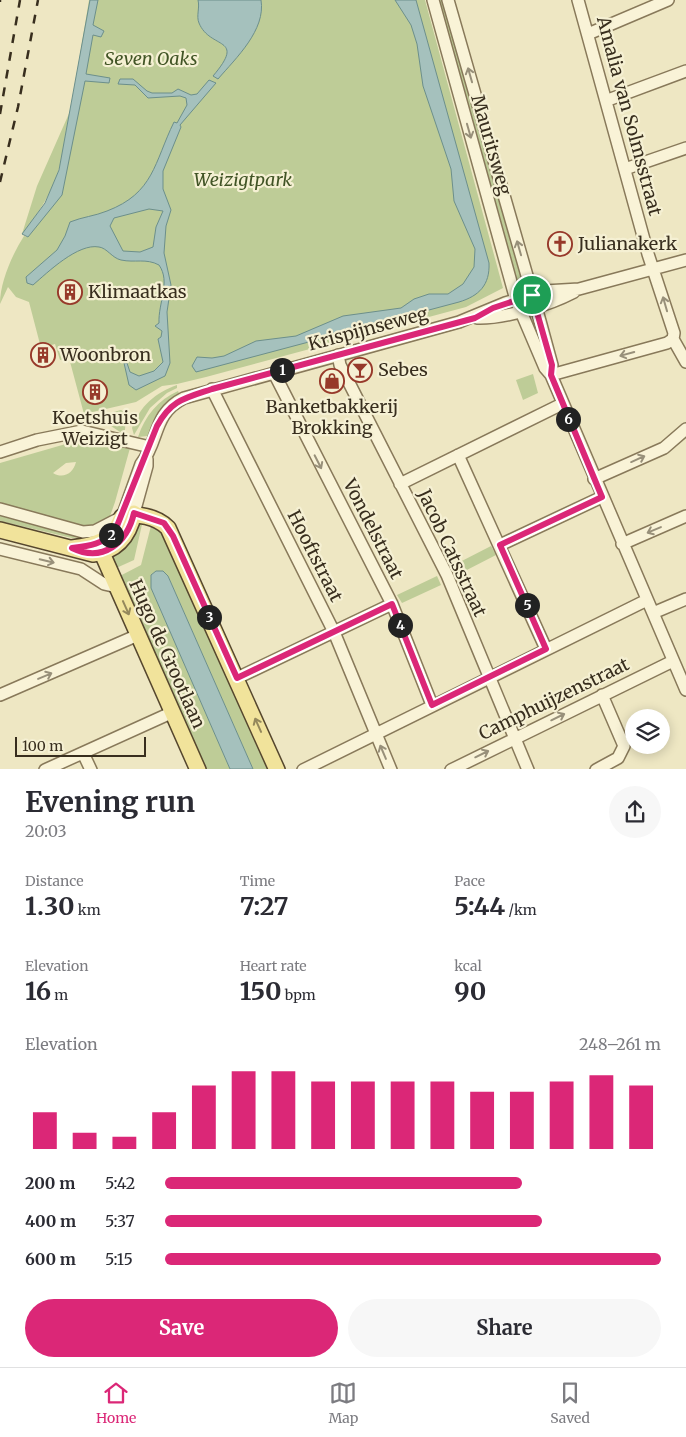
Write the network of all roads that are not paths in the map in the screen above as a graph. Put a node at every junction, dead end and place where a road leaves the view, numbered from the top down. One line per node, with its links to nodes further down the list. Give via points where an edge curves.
1 (433, 0): 13 (street, Mauritsweg, one-way to 13)
2 (448, 0): 12 (street, Mauritsweg, one-way to 2)
3 (578, 0): 5 (street, Amalia van Solmsstraat)
4 (668, 0): 5 (street)
5 (588, 34): 7 (street, Amalia van Solmsstraat)
6 (686, 71): 7 (street)
7 (608, 100): 9 (street, Amalia van Solmsstraat)
8 (686, 148): 9 (street)
9 (625, 168): 11 (street, Amalia van Solmsstraat)
10 (686, 260): 11 (street, Krispijnseweg)
11 (654, 269): 12 (street, Krispijnseweg, via 579,289 565,297); 14 (street, Amalia van Solmsstraat, one-way to 11, via 674,333)
12 (534, 301): 13 (street, Krispijnseweg); 18 (street, Mauritsweg, via 552,365)
13 (518, 305): 15 (street, Krispijnseweg, via 493,308 475,318); 18 (street, Mauritsweg)
14 (673, 339): 16 (street, Amalia van Solmsstraat); 18 (street, one-way to 18)
15 (338, 355): 17 (street, Krispijnseweg); 26 (street, Jacob Catsstraat, via 340,365)
16 (686, 362)
17 (274, 373): 19 (street, Krispijnseweg); 40 (street, Vondelstraat, one-way to 40)
18 (551, 375): 20 (street)
19 (212, 389): 23 (street, Krispijnseweg, via 174,403 164,413); 42 (street, Hooftstraat)
20 (562, 404): 24 (street); 25 (street)
21 (686, 428): 25 (street, one-way to 21, via 664,448)
22 (0, 452): 23 (street, via 82,431 117,438)
23 (148, 452): 29 (street, Krispijnseweg, via 147,466)
24 (458, 455): 26 (street); 33 (street)
25 (594, 479): 27 (street)
26 (400, 484): 46 (street, Jacob Catsstraat, via 447,575)
27 (602, 497): 32 (street); 33 (street)
28 (0, 509): 29 (street, via 83,532)
29 (128, 515): 34 (main road, via 107,539); 36 (main road, via 124,538 114,548); 47 (main road, via 164,523 168,528)
30 (686, 516): 32 (street, one-way to 32)
31 (0, 530): 34 (main road)
32 (622, 544): 39 (street)
33 (500, 545): 44 (street)
34 (72, 548): 36 (main road, via 84,553)
35 (0, 550): 37 (street, one-way to 37, via 81,569 104,584)
36 (102, 553): 37 (main road, Hugo de Grootlaan)
37 (117, 587): 43 (main road, Hugo de Grootlaan, one-way to 43)
38 (686, 599): 41 (street)
39 (647, 600): 41 (street); 44 (street)
40 (392, 604): 42 (street); 51 (street, Vondelstraat)
41 (653, 614): 45 (street)
42 (334, 632): 47 (street); 53 (street, Hooftstraat)
43 (138, 635): 49 (street, one-way to 43); 52 (main road, Hugo de Grootlaan)
44 (546, 649): 46 (street)
45 (673, 660): 48 (street); 50 (street, Camphuijzenstraat)
46 (489, 677): 51 (street); 54 (street, Jacob Catsstraat)
47 (237, 678): 59 (main road, one-way to 47)
48 (686, 690)
49 (0, 695)
50 (602, 695): 54 (street, Camphuijzenstraat, one-way to 50); 64 (street, via 624,746 618,758)
51 (432, 705): 53 (street)
52 (173, 712): 55 (street); 58 (main road, Hugo de Grootlaan)
53 (376, 734): 60 (street); 61 (street, Hooftstraat, one-way to 53)
54 (514, 738): 62 (street, Camphuijzenstraat, one-way to 54); 63 (street, Jacob Catsstraat)
55 (83, 752): 56 (street); 57 (street)
56 (47, 769)
57 (91, 769)
58 (198, 769)
59 (277, 769)
60 (305, 769)
61 (391, 769)
62 (453, 769)
63 (528, 769)
64 (598, 769)

